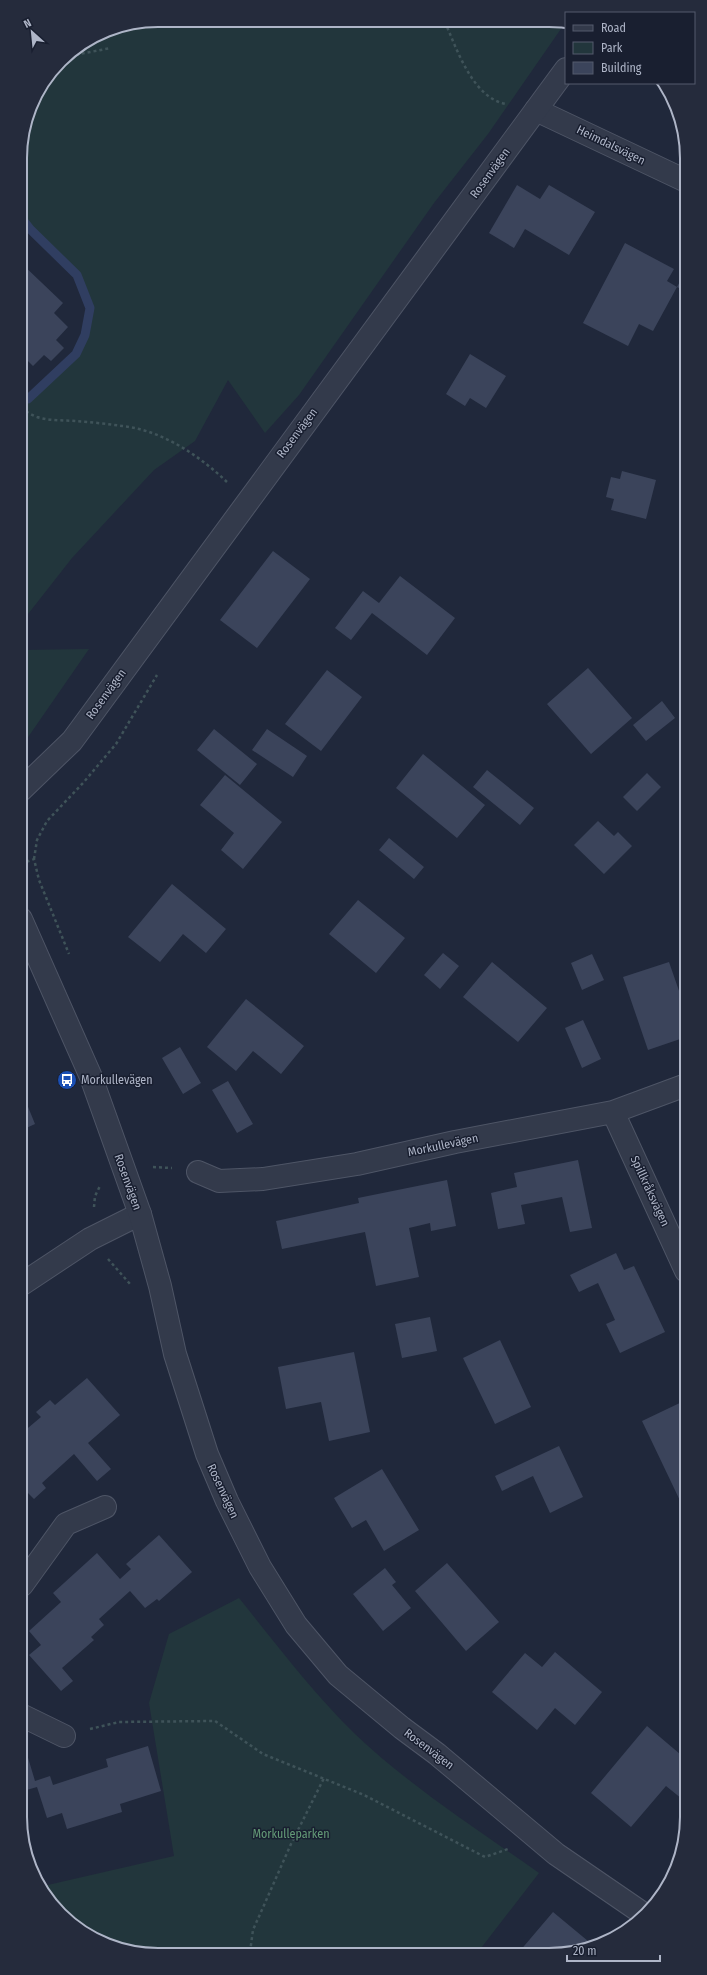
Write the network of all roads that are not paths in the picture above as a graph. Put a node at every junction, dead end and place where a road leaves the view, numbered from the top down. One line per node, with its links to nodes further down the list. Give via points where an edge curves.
1 (565, 70): 2 (street, Rosenvägen)
2 (536, 110): 3 (street, Heimdalsvägen); 4 (street, Rosenvägen, via 72,741)
3 (680, 178)
4 (27, 784)
5 (27, 933): 9 (street, Rosenvägen, via 91,1077)
6 (680, 1087): 7 (street, Morkullevägen)
7 (613, 1112): 8 (street, Morkullevägen, via 357,1164 263,1179 219,1181); 10 (street, Spillkråksvägen)
8 (198, 1172)
9 (140, 1214): 11 (street, via 90,1239); 16 (street, Rosenvägen, via 175,1354 206,1454 260,1567 296,1625 338,1676 437,1754 556,1854)
10 (680, 1258)
11 (27, 1281)
12 (105, 1507): 13 (street, via 66,1524)
13 (27, 1578)
14 (27, 1718): 15 (street)
15 (64, 1736)
16 (640, 1912)

